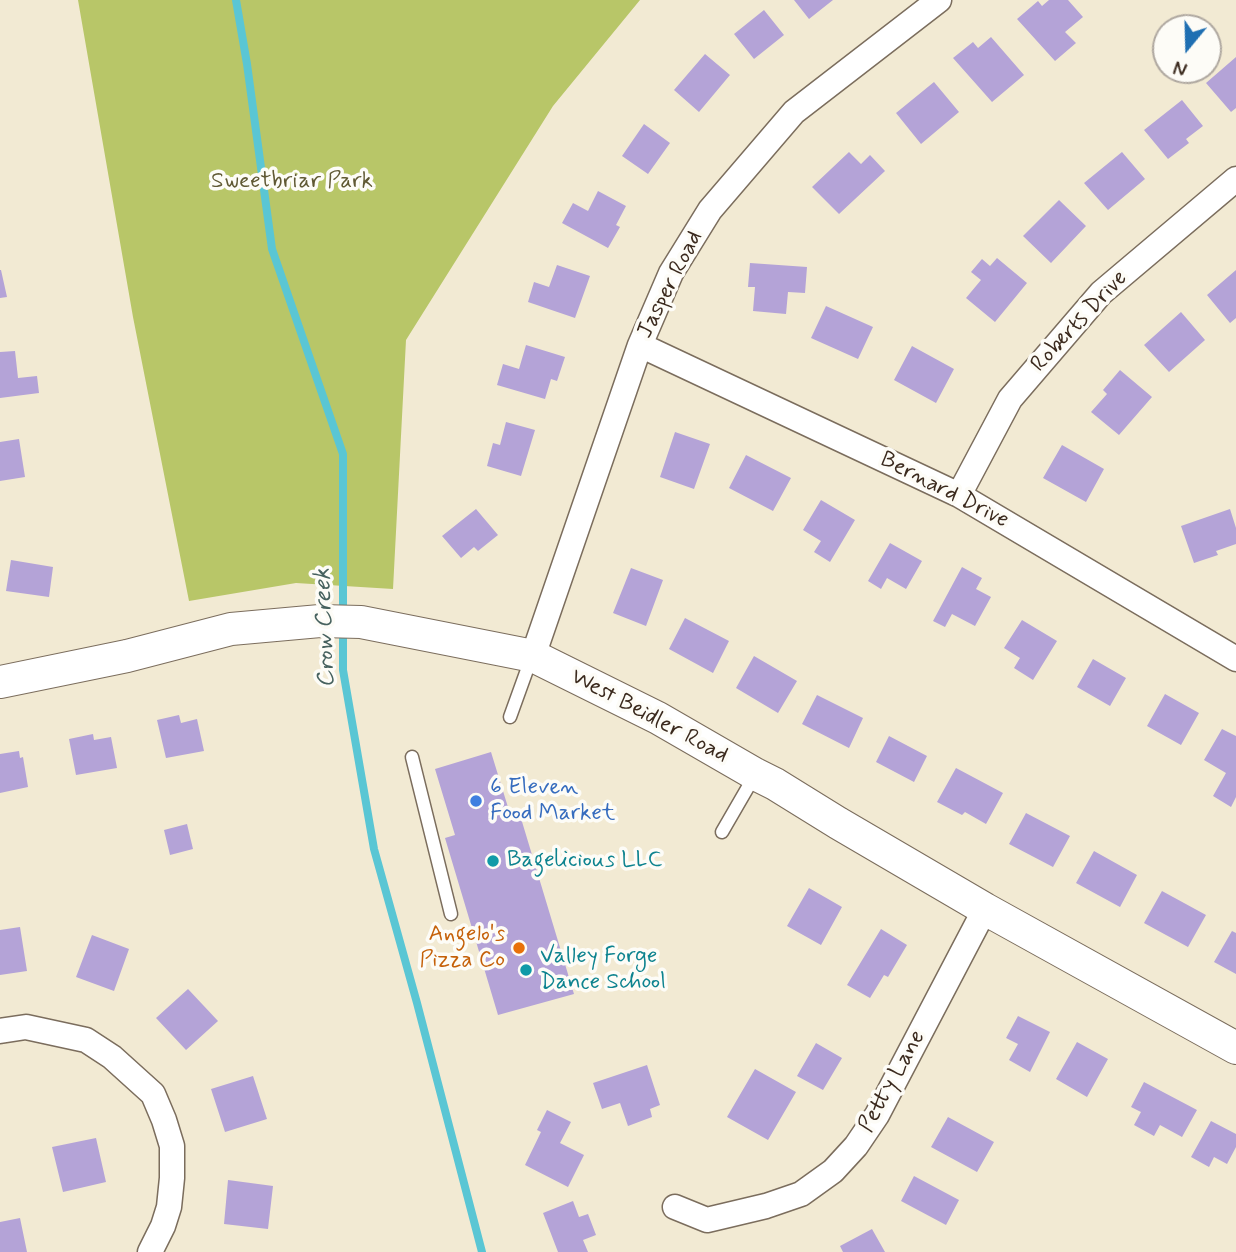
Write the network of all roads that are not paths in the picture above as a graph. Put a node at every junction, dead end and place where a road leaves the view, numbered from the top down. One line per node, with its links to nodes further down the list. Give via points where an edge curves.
1 (939, 0): 3 (street, Jasper Road, via 786,121 710,209 671,273)
2 (1236, 179): 4 (street, Roberts Drive, via 1101,293 1010,399)
3 (640, 345): 4 (street, Bernard Drive); 5 (street, Jasper Road)
4 (959, 495): 6 (street, Bernard Drive)
5 (533, 656): 7 (street, West Beidler Road, via 361,622 320,621 231,629); 8 (lane); 10 (street, West Beidler Road, via 658,718)
6 (1236, 659)
7 (0, 682)
8 (510, 718)
9 (412, 757): 13 (lane)
10 (755, 774): 11 (lane); 12 (street, West Beidler Road)
11 (722, 832)
12 (985, 909): 15 (street, West Beidler Road); 16 (street, Petty Lane, via 877,1115 833,1171 801,1194 715,1219)
13 (451, 914)
14 (0, 1031): 17 (street, via 26,1027 86,1040 153,1094 172,1146 172,1178 169,1207)
15 (1236, 1048)
16 (675, 1208)
17 (150, 1252)

